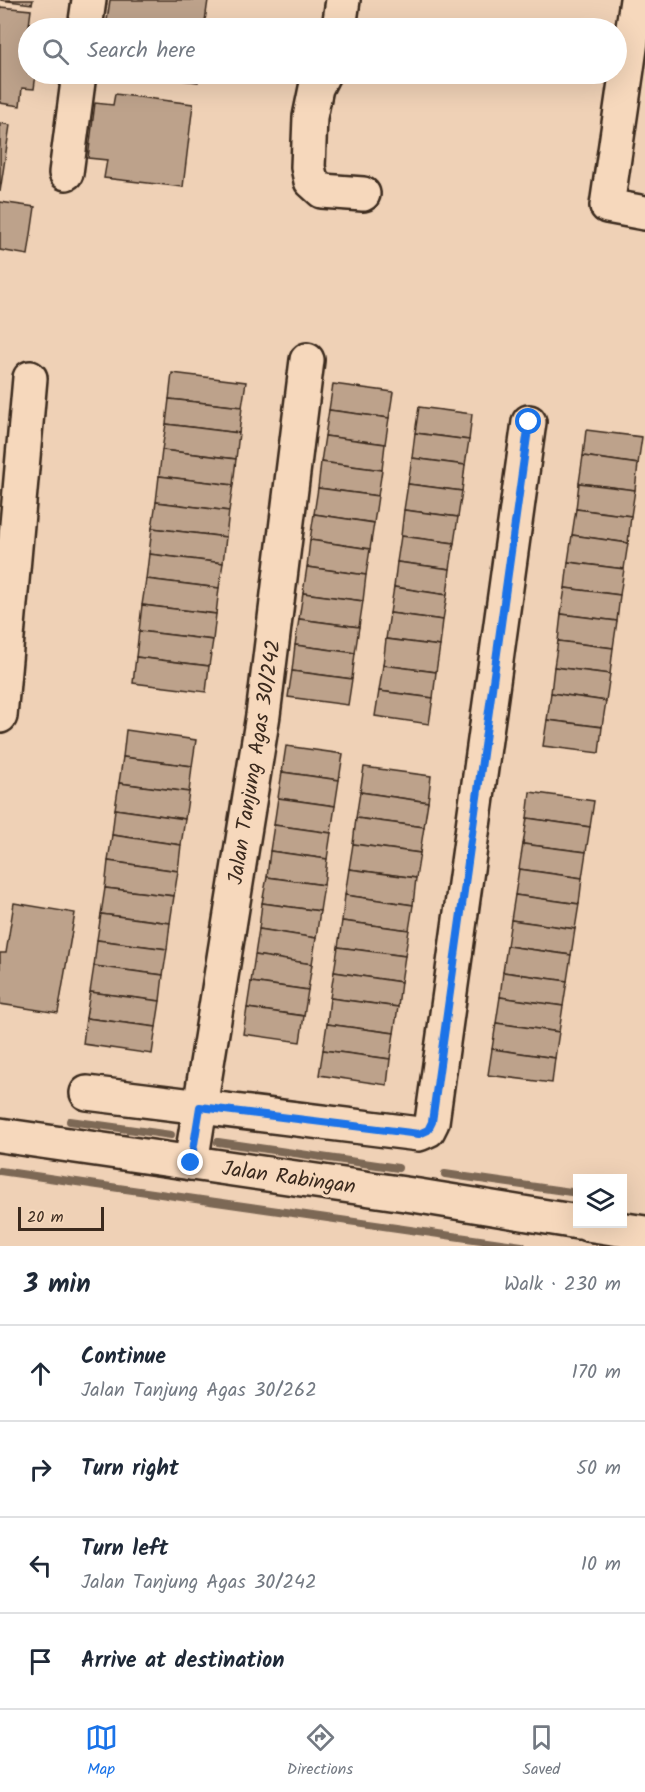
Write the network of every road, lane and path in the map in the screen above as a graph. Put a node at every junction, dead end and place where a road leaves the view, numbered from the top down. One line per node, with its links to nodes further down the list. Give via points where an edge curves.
1 (89, 0): 4 (street)
2 (343, 0): 5 (street)
3 (637, 0): 6 (street)
4 (86, 18)
5 (340, 18)
6 (627, 71)
7 (78, 84): 10 (street)
8 (318, 84): 11 (street, via 310,117 311,181 322,190)
9 (625, 84): 12 (street, via 608,206)
10 (66, 173)
11 (363, 194)
12 (645, 213)
13 (307, 360): 18 (street, Jalan Tanjung Agas 30/242, via 263,715)
14 (30, 378): 16 (street)
15 (529, 422): 18 (street, via 432,1122 428,1130 419,1134)
16 (0, 716)
17 (87, 1093): 18 (street)
18 (200, 1107): 20 (street, Jalan Tanjung Agas 30/242)
19 (0, 1135): 20 (street, Jalan Rabingan)
20 (191, 1163): 21 (street, Jalan Rabingan)
21 (573, 1221)
22 (613, 1228): 23 (street)
23 (645, 1233)

